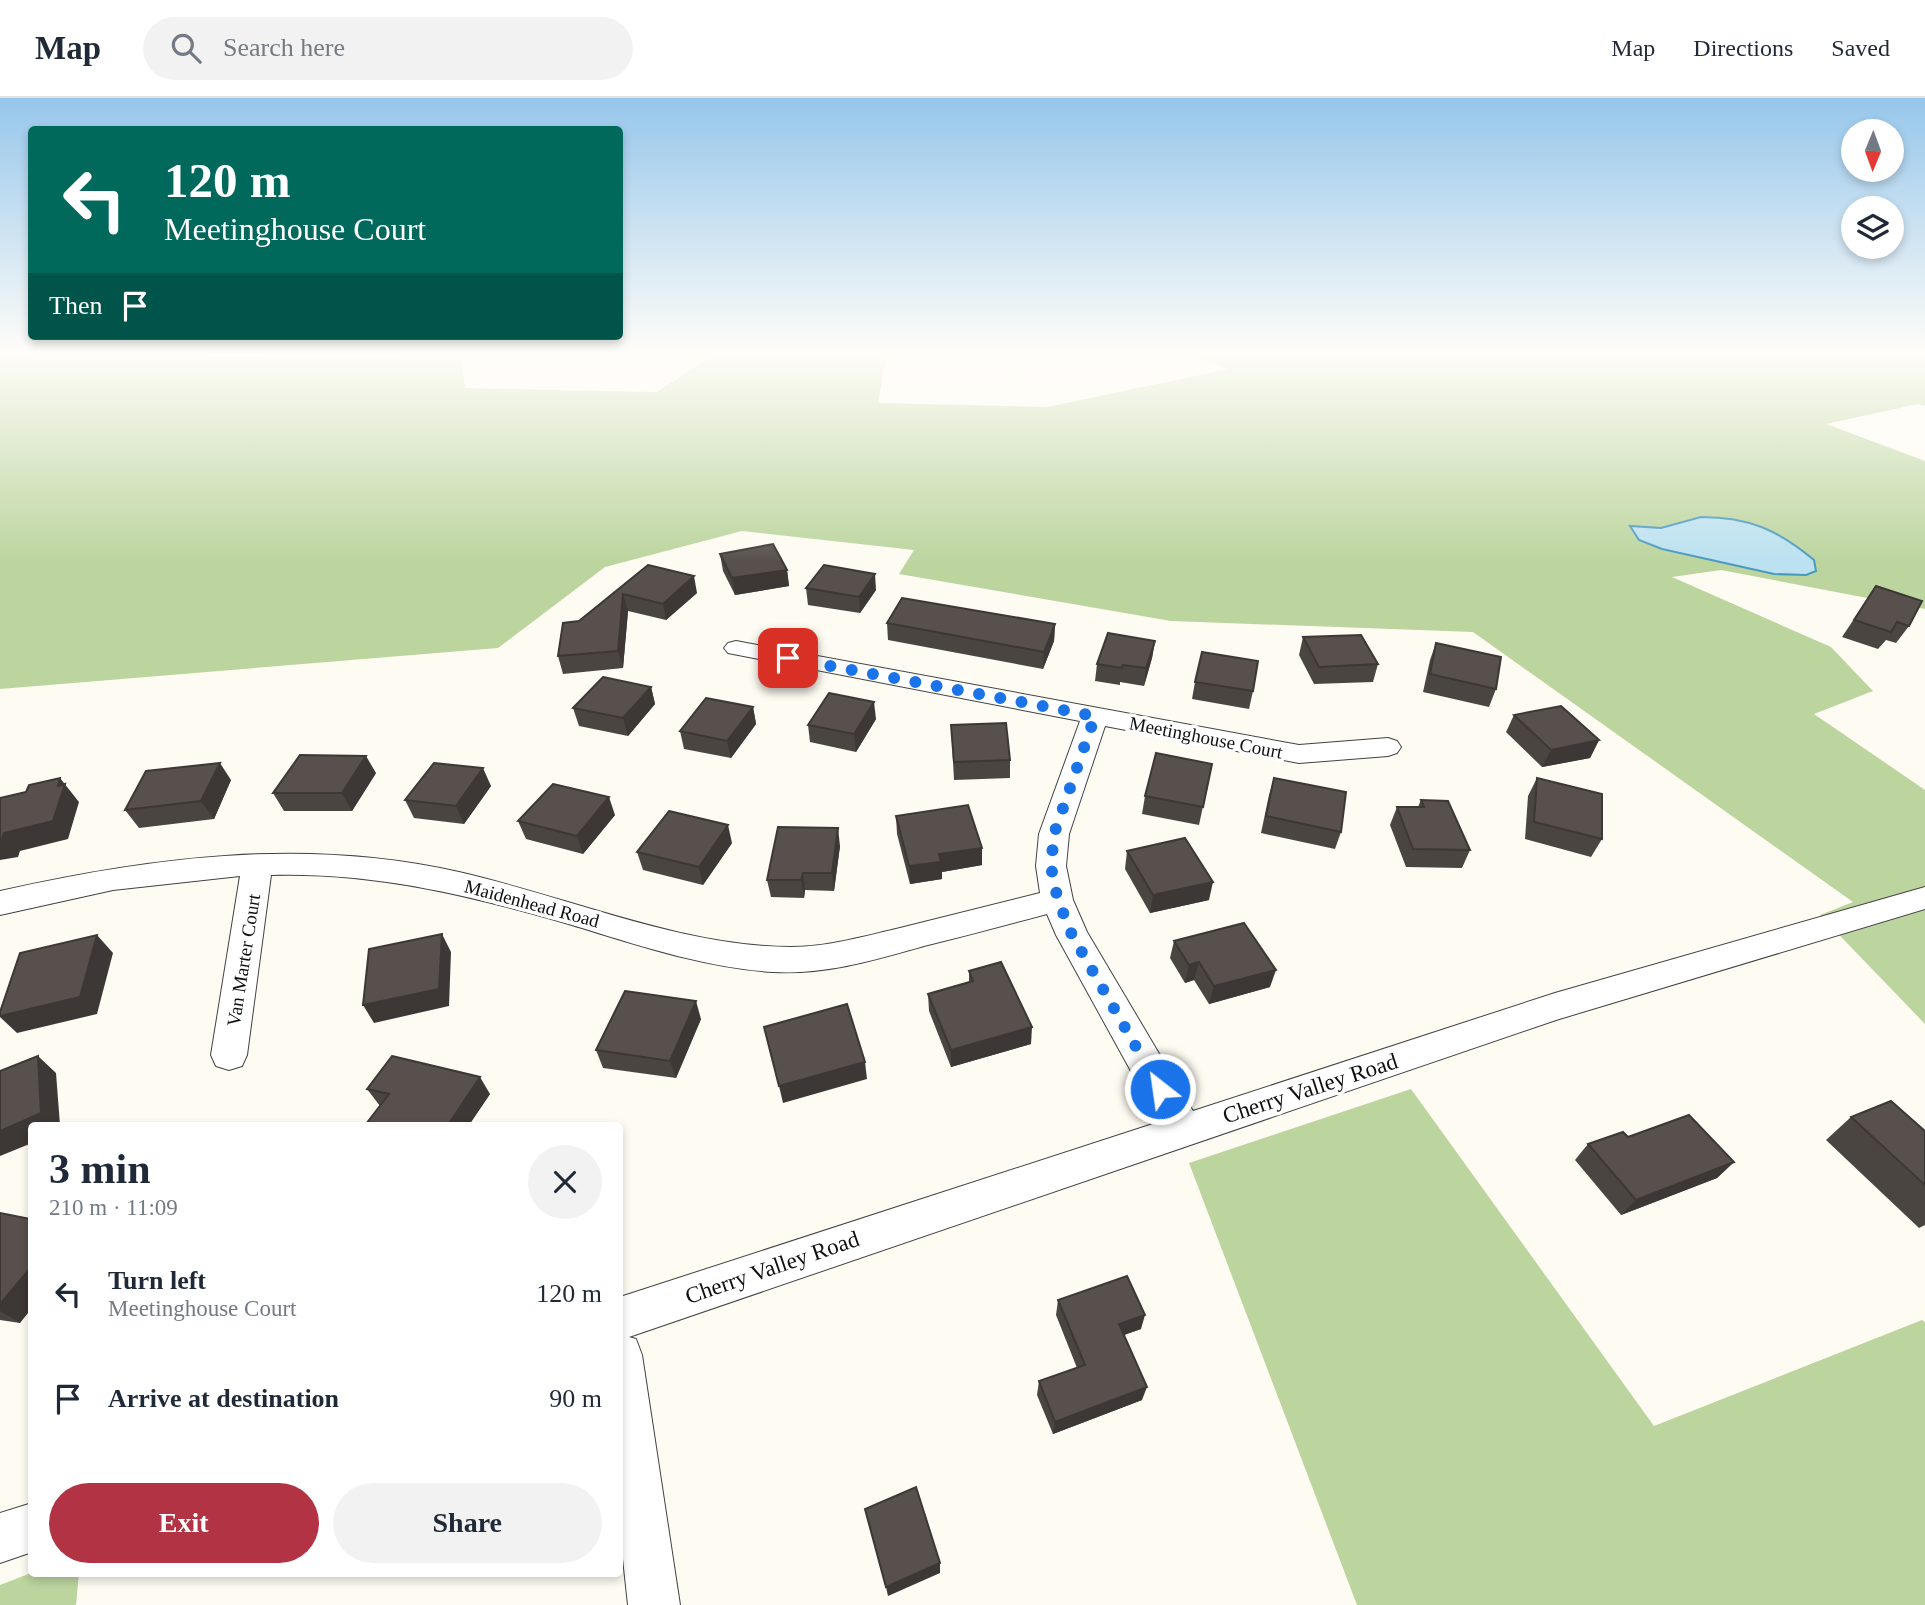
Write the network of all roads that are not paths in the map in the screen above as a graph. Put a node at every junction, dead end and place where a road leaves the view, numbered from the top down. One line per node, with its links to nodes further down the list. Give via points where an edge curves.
1 (736, 648): 2 (street, Meetinghouse Court)
2 (1095, 716): 3 (street, Meetinghouse Court, via 1299,754); 6 (street, via 1054,834 1051,866)
3 (1388, 747)
4 (257, 864): 6 (street, Maidenhead Road, via 335,865 456,882 706,951 750,958 842,955); 7 (street, Maidenhead Road, via 104,881); 8 (street, Van Marter Court)
5 (1925, 898): 9 (street, Cherry Valley Road, via 1555,1007)
6 (1058, 900): 9 (street, via 1072,935)
7 (0, 903)
8 (229, 1055)
9 (1184, 1130): 10 (street, Cherry Valley Road)
10 (623, 1317)
11 (623, 1377): 14 (street)
12 (28, 1528): 13 (street)
13 (0, 1538)
14 (654, 1605)

